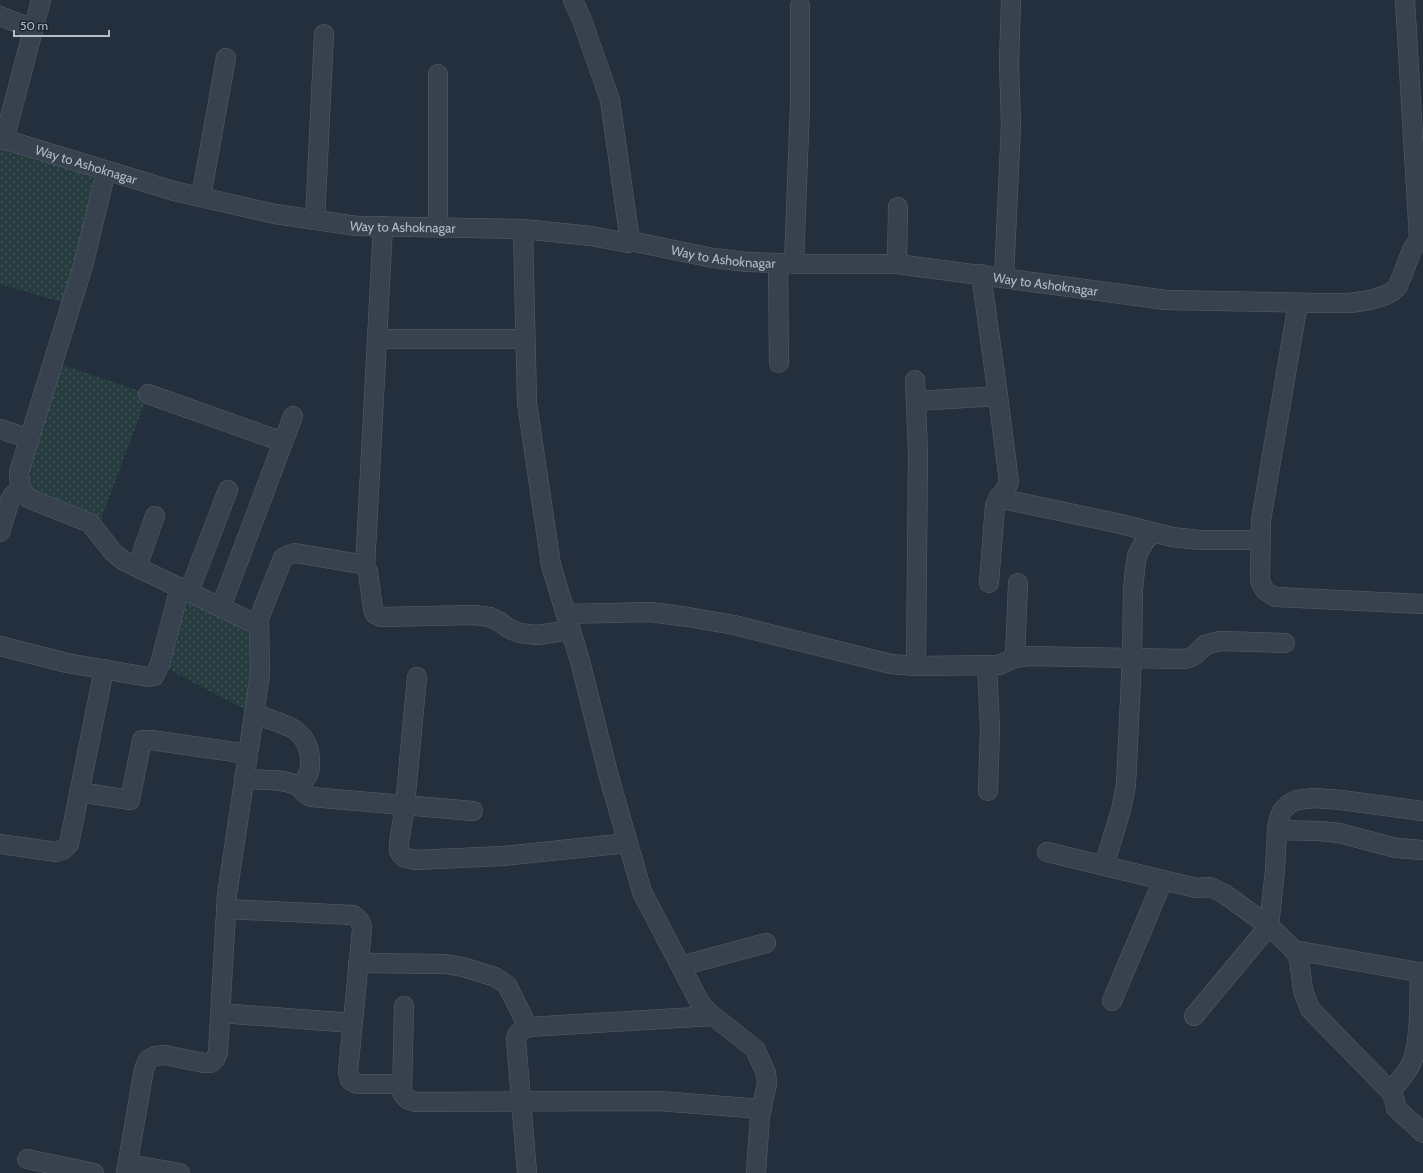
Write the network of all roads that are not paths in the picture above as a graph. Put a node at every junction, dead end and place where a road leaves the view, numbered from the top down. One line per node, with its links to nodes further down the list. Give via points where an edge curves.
1 (42, 0): 7 (street)
2 (574, 0): 20 (street, via 610,100)
3 (1011, 0): 24 (street, via 1011,125)
4 (1405, 0): 19 (street)
5 (800, 6): 21 (street, via 800,105)
6 (0, 16): 7 (street)
7 (33, 29): 11 (street)
8 (324, 34): 15 (street)
9 (226, 58): 13 (street)
10 (438, 74): 17 (street)
11 (2, 139): 12 (street, Way to Ashoknagar)
12 (106, 171): 13 (street, Way to Ashoknagar); 35 (street, via 83,266)
13 (201, 197): 15 (street, Way to Ashoknagar, via 275,214)
14 (898, 206): 22 (street)
15 (315, 220): 16 (street, Way to Ashoknagar, via 357,226)
16 (383, 226): 17 (street, Way to Ashoknagar); 26 (street)
17 (438, 227): 18 (street, Way to Ashoknagar)
18 (523, 229): 20 (street, Way to Ashoknagar, via 628,243); 27 (street)
19 (1421, 238): 25 (street, Way to Ashoknagar, via 1412,250 1398,286 1386,295 1350,302)
20 (630, 241): 21 (street, Way to Ashoknagar, via 713,258)
21 (786, 263): 22 (street, Way to Ashoknagar); 28 (street)
22 (897, 264): 23 (street, Way to Ashoknagar)
23 (981, 274): 24 (street, Way to Ashoknagar); 31 (street)
24 (1004, 277): 25 (street, Way to Ashoknagar, via 1166,300)
25 (1298, 303): 43 (street, via 1261,520)
26 (377, 339): 27 (street); 45 (street)
27 (525, 339): 52 (street, via 527,403 542,494 546,540)
28 (779, 363)
29 (915, 380): 32 (street)
30 (148, 394): 36 (street)
31 (998, 396): 32 (street); 39 (street, via 1008,482)
32 (916, 401): 58 (street)
33 (293, 416): 36 (street)
34 (0, 429): 35 (street)
35 (30, 439): 37 (street, via 19,472)
36 (283, 442): 50 (street)
37 (21, 490): 41 (street, via 10,500); 44 (street, via 28,498 90,523 113,552 124,561)
38 (228, 490): 48 (street)
39 (998, 498): 42 (street, via 1121,524); 46 (street, via 995,506)
40 (155, 516): 44 (street)
41 (0, 532)
42 (1151, 533): 43 (street, via 1200,540); 55 (street, via 1137,556 1135,569)
43 (1260, 540): 49 (street, via 1260,580 1268,594 1276,597)
44 (138, 567): 48 (street)
45 (365, 567): 51 (street, via 295,553 288,555 283,558); 52 (street, via 368,572 373,610 381,617 474,614 490,617 519,633 537,635)
46 (989, 583)
47 (1018, 583): 56 (street)
48 (184, 589): 50 (street); 59 (street, via 154,676)
49 (1423, 604)
50 (221, 607): 51 (street, via 249,621)
51 (259, 618): 61 (street, via 260,674)
52 (568, 622): 58 (street, via 650,612 734,625 891,664); 71 (street)
53 (1285, 643): 55 (street, via 1220,641 1205,645 1189,658)
54 (0, 646): 59 (street, via 67,663)
55 (1132, 657): 56 (street); 75 (street, via 1126,785)
56 (1015, 658): 57 (street, via 999,665)
57 (987, 665): 58 (street); 65 (street, via 990,728)
58 (916, 666)
59 (104, 669): 66 (street)
60 (417, 677): 67 (street)
61 (254, 714): 62 (street); 64 (street, via 294,729 303,737 309,748 311,768 307,779)
62 (248, 754): 63 (street); 66 (street, via 142,740 130,800)
63 (244, 779): 64 (street, via 285,781); 77 (street)
64 (299, 786): 67 (street, via 304,794 311,798)
65 (988, 791)
66 (79, 792): 72 (street, via 69,844 63,850 56,852)
67 (405, 805): 68 (street); 71 (street, via 399,851 403,857 414,860 502,856)
68 (473, 811)
69 (1423, 811): 70 (street, via 1341,800 1297,800 1282,811)
70 (1277, 830): 73 (street, via 1339,833 1396,848); 78 (street)
71 (628, 843): 82 (street, via 642,892)
72 (0, 844)
73 (1423, 850)
74 (1047, 852): 75 (street)
75 (1104, 866): 76 (street)
76 (1163, 880): 78 (street, via 1196,888 1210,887 1223,893); 84 (street)
77 (226, 909): 81 (street, via 353,915 361,922 362,929); 86 (street)
78 (1269, 926): 80 (street); 88 (street)
79 (766, 943): 82 (street)
80 (1294, 950): 83 (street); 92 (street, via 1299,959 1304,994 1310,1009)
81 (358, 963): 89 (street); 90 (street, via 445,964 494,977 507,985)
82 (681, 966): 87 (street, via 700,1003)
83 (1422, 973): 92 (street, via 1416,1050 1411,1064)
84 (1112, 1001)
85 (404, 1006): 91 (street)
86 (220, 1013): 89 (street); 97 (street, via 218,1052 211,1063 165,1055 148,1060 144,1069)
87 (713, 1016): 90 (street); 94 (street, via 755,1049 766,1073 767,1084)
88 (1194, 1016)
89 (352, 1023): 91 (street, via 348,1072 350,1080 357,1084)
90 (528, 1027): 93 (street, via 517,1034 516,1040)
91 (402, 1084): 93 (street, via 402,1093 407,1099 416,1102)
92 (1391, 1092): 95 (street, via 1396,1108)
93 (521, 1101): 94 (street, via 659,1101); 100 (street)
94 (762, 1109): 101 (street)
95 (1423, 1133)
96 (26, 1159): 98 (street)
97 (127, 1169): 99 (street)
98 (94, 1173)
99 (180, 1173)
100 (527, 1173)
101 (756, 1173)

